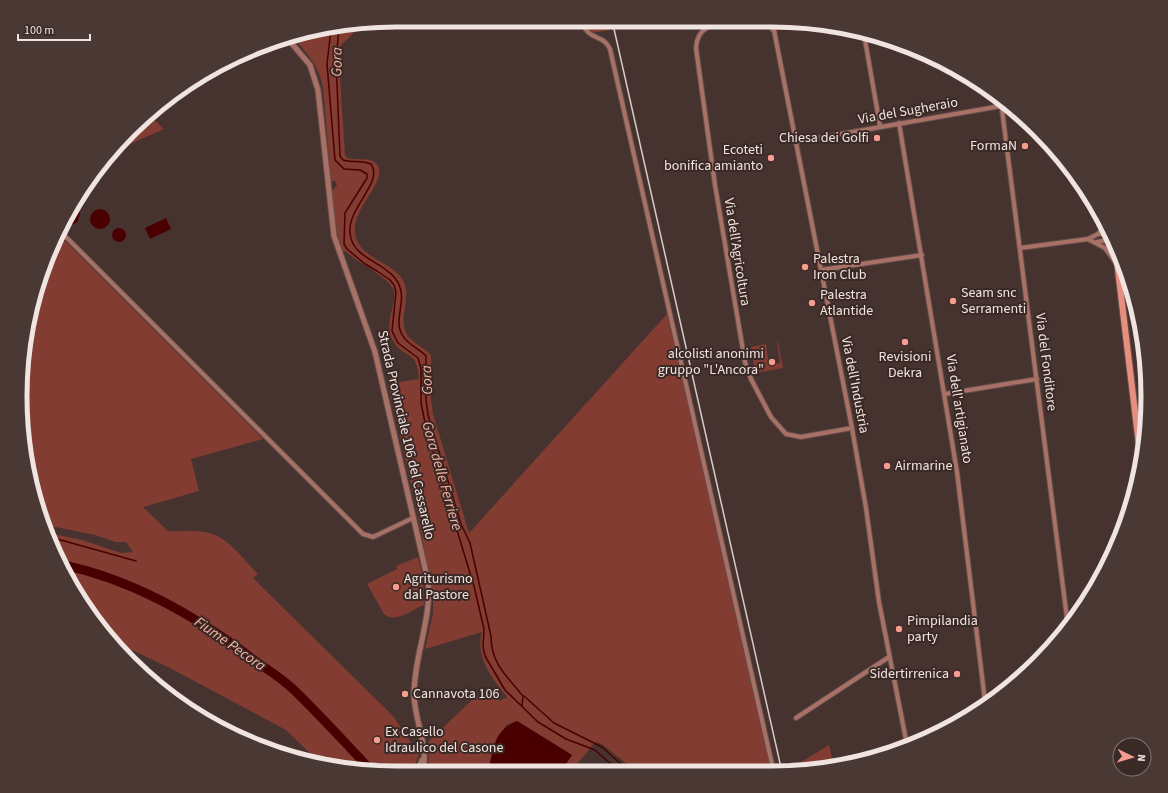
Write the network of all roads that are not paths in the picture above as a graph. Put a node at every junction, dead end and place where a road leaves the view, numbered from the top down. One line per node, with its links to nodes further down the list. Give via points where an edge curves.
1 (585, 27): 38 (street, via 587,32 606,43 610,49)
2 (706, 27): 27 (street, Via dell'Agricoltura, via 699,36 696,48 715,185 747,371 771,417 786,434 801,437)
3 (771, 27): 5 (street, Via dell'Industria)
4 (772, 27): 5 (street, Via dell'Industria)
5 (773, 30): 12 (street, Via dell'Industria)
6 (865, 39): 11 (street)
7 (291, 43): 29 (street, Strada Provinciale 106 del Cassarello, via 310,65 315,77 334,236 373,344)
8 (998, 105): 10 (street, Via del Sugheraio)
9 (1001, 108): 20 (street, Via del Fonditore)
10 (899, 123): 11 (street, Via del Sugheraio); 21 (street, Via dell'artigianato)
11 (880, 126): 12 (street, Via del Sugheraio)
12 (796, 142): 23 (street, Via dell'Industria)
13 (1101, 230): 15 (street)
14 (64, 234): 29 (street, via 363,534 373,537)
15 (1098, 234): 16 (street); 17 (street)
16 (1103, 234)
17 (1088, 239): 19 (street); 20 (street)
18 (1106, 240): 19 (street)
19 (1096, 242): 22 (street)
20 (1020, 248): 25 (street, Via del Fonditore)
21 (922, 255): 23 (street); 26 (street, Via dell'artigianato)
22 (1115, 260)
23 (821, 270): 27 (street, Via dell'Industria)
24 (1119, 272): 28 (main road)
25 (1037, 379): 26 (street); 30 (street, Via del Fonditore)
26 (945, 394): 32 (street, Via dell'artigianato, via 961,494)
27 (852, 428): 31 (street, Via dell'Industria)
28 (1139, 436)
29 (413, 518): 35 (street, Strada Provinciale 106 del Cassarello, via 429,589 414,692)
30 (1067, 618)
31 (889, 657): 33 (street); 34 (street, Via dell'Industria)
32 (985, 698)
33 (796, 718)
34 (906, 740)
35 (424, 755): 36 (street, Strada Provinciale 106 del Cassarello); 37 (street, Strada Provinciale 106 del Cassarello)
36 (420, 766)
37 (423, 766)
38 (772, 766)

